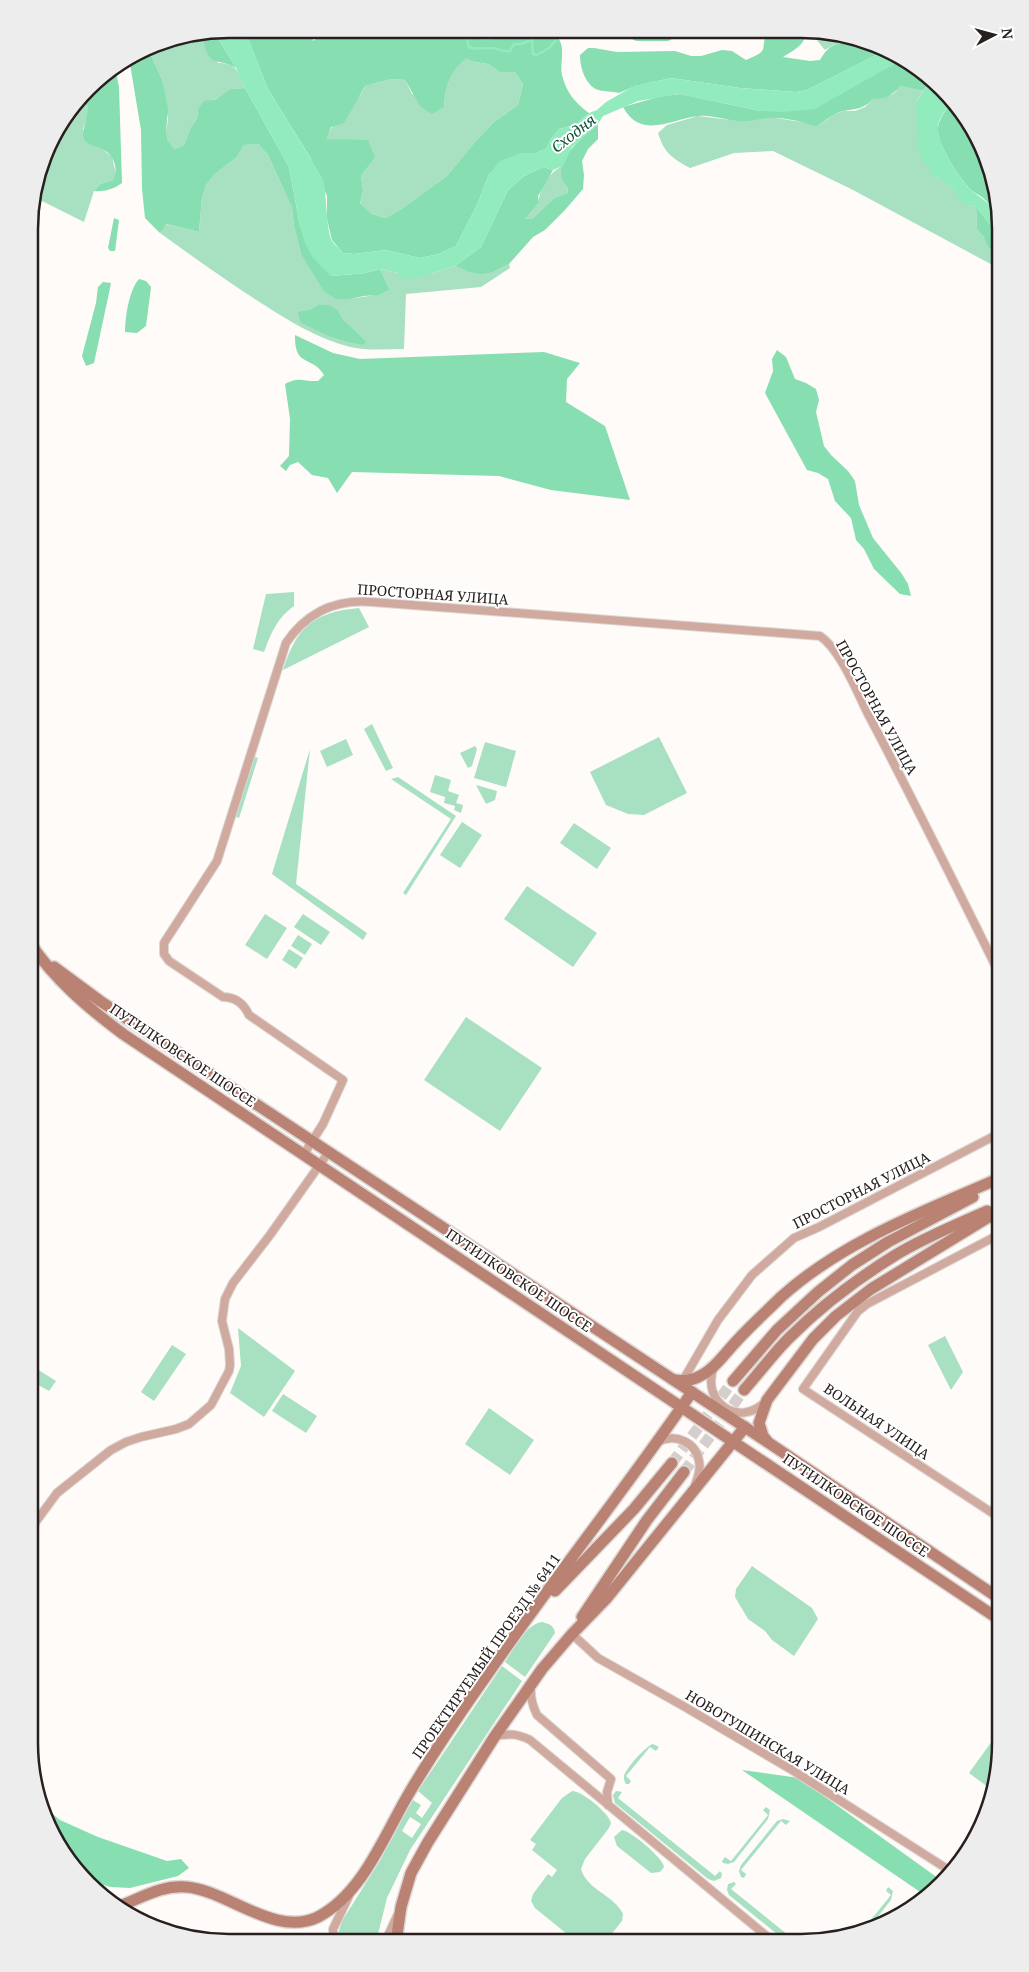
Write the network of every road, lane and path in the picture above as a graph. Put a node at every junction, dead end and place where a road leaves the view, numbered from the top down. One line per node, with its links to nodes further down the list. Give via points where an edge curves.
1 (38, 952): 5 (street, ПУТИЛКОВСКОЕ ШОССЕ, via 64,976 100,1001)
2 (38, 955): 7 (street, ПУТИЛКОВСКОЕ ШОССЕ, via 59,981 92,1011)
3 (992, 959): 5 (street, ПРОСТОРНАЯ УЛИЦА, via 901,775 833,648 820,636 372,602 341,603 315,613 286,643 217,861 165,940 164,947 169,961 223,997 230,997 244,1006 249,1015 343,1080)
4 (992, 1137): 16 (street, ПРОСТОРНАЯ УЛИЦА, via 794,1238 752,1275 718,1320)
5 (312, 1142): 6 (street, ПУТИЛКОВСКОЕ ШОССЕ); 7 (street, ПРОСТОРНАЯ УЛИЦА)
6 (328, 1153): 8 (street); 16 (street, ПУТИЛКОВСКОЕ ШОССЕ)
7 (304, 1154): 8 (street, ПУТИЛКОВСКОЕ ШОССЕ)
8 (319, 1165): 20 (street, ПУТИЛКОВСКОЕ ШОССЕ); 29 (street, via 225,1299 222,1321 230,1365 211,1405 189,1424 141,1437 111,1450 57,1493)
9 (992, 1182): 14 (street, via 848,1249 796,1284)
10 (992, 1184): 15 (street, via 852,1265 777,1330)
11 (992, 1209): 17 (street, via 934,1235 861,1278 788,1338)
12 (992, 1215): 19 (street, via 871,1289 836,1316 808,1345)
13 (992, 1238): 28 (street, ВОЛЬНАЯ УЛИЦА, via 858,1311 803,1389)
14 (718, 1361): 16 (street, via 700,1376); 19 (street, via 711,1380 713,1393 720,1404 731,1411 744,1413)
15 (733, 1381)
16 (679, 1382): 18 (street, ПУТИЛКОВСКОЕ ШОССЕ)
17 (744, 1390)
18 (692, 1392): 20 (street, ПРОЕКТИРУЕМЫЙ ПРОЕЗД № 6411); 21 (street, ПУТИЛКОВСКОЕ ШОССЕ)
19 (767, 1400): 23 (street, via 760,1423)
20 (682, 1406): 22 (street, ПУТИЛКОВСКОЕ ШОССЕ); 24 (street, ПРОЕКТИРУЕМЫЙ ПРОЕЗД № 6411)
21 (745, 1427): 22 (street); 23 (street, ПУТИЛКОВСКОЕ ШОССЕ)
22 (734, 1442): 27 (street); 31 (street, ПУТИЛКОВСКОЕ ШОССЕ)
23 (768, 1442): 30 (street, ПУТИЛКОВСКОЕ ШОССЕ)
24 (654, 1446): 27 (street, via 661,1440 678,1439 693,1447 700,1463); 32 (street, ПРОЕКТИРУЕМЫЙ ПРОЕЗД № 6411)
25 (672, 1463): 32 (street, via 634,1508)
26 (684, 1472): 33 (street, via 647,1520)
27 (694, 1490): 33 (street, via 606,1599)
28 (992, 1513)
29 (38, 1519)
30 (992, 1594)
31 (992, 1615)
32 (527, 1620): 38 (street, ПРОЕКТИРУЕМЫЙ ПРОЕЗД № 6411, via 413,1786)
33 (569, 1638): 34 (street); 37 (street, НОВОТУШИНСКАЯ УЛИЦА, via 792,1770)
34 (531, 1685): 35 (street); 36 (street, via 537,1715 611,1779)
35 (495, 1736): 36 (street, via 517,1734 530,1740); 40 (street, via 428,1842 412,1873)
36 (608, 1805): 44 (street)
37 (946, 1868)
38 (352, 1889): 39 (street, ПРОЕКТИРУЕМЫЙ ПРОЕЗД № 6411, via 316,1917 290,1921 248,1910 189,1887 151,1892); 41 (street, ПРОЕКТИРУЕМЫЙ ПРОЕЗД № 6411)
39 (124, 1903)
40 (401, 1907): 42 (street); 43 (street)
41 (333, 1934)
42 (389, 1934)
43 (397, 1934)
44 (764, 1934)

